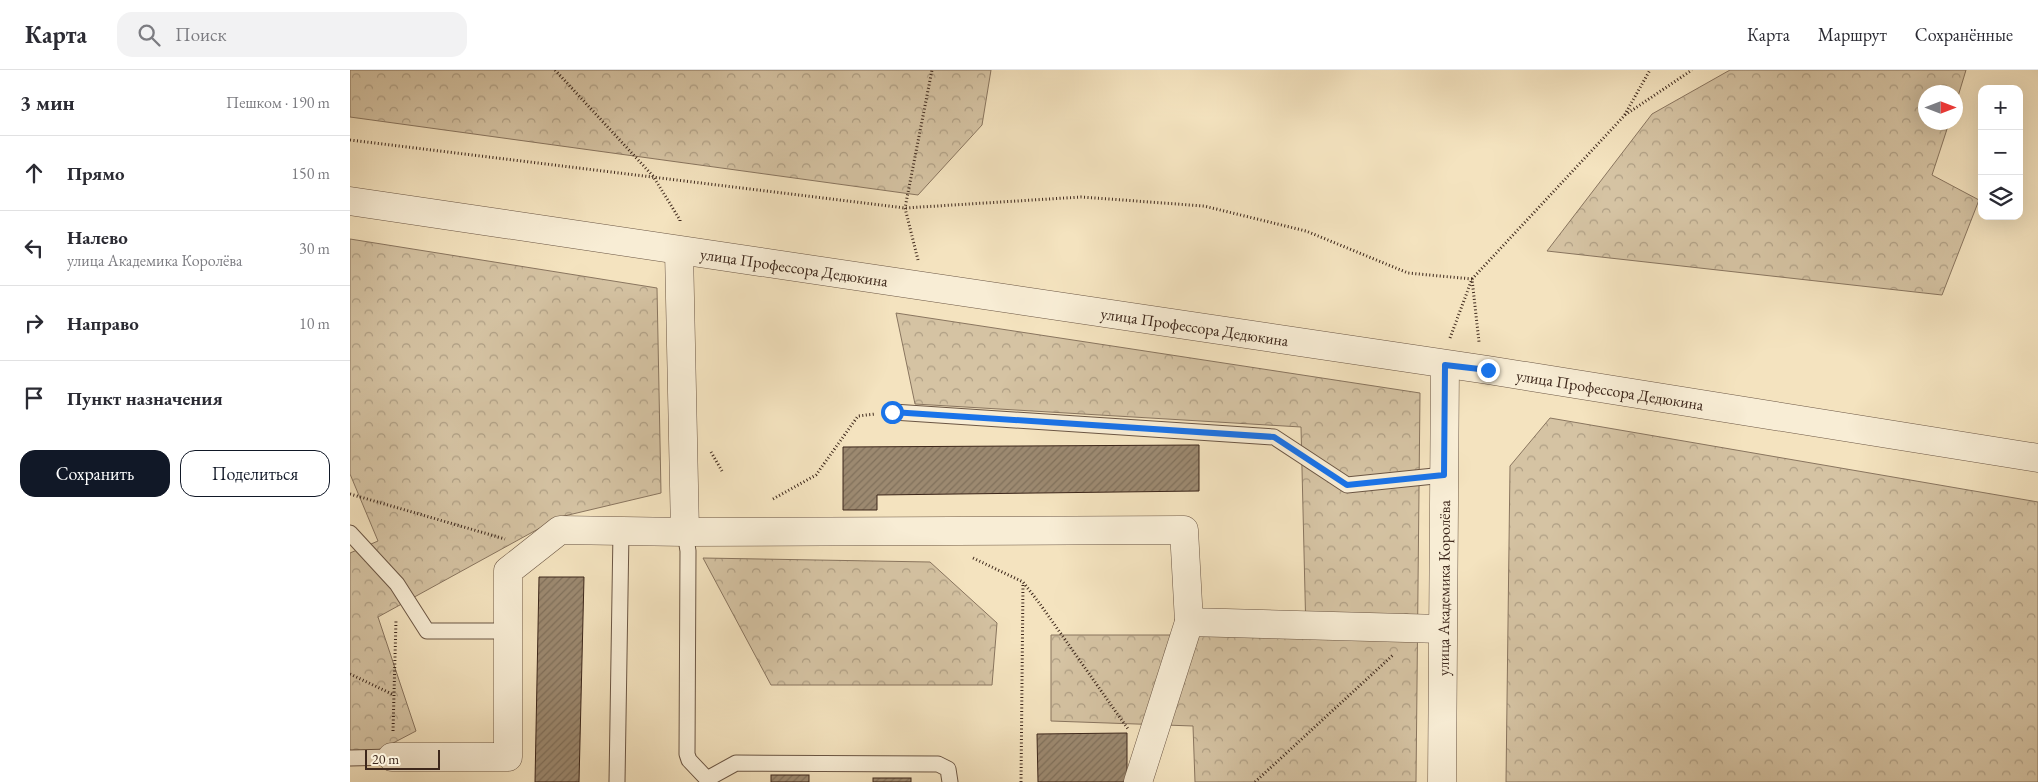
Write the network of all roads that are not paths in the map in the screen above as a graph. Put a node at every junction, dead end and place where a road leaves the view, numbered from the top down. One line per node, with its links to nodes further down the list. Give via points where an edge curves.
1 (350, 201): 2 (street, улица Профессора Дедюкина)
2 (678, 251): 3 (street, улица Профессора Дедюкина); 8 (street)
3 (1447, 352): 5 (street, улица Профессора Дедюкина); 6 (street, улица Академика Королёва)
4 (892, 412): 6 (lane, via 1274,437 1347,485)
5 (2038, 458)
6 (1444, 475): 11 (street, улица Академика Королёва)
7 (621, 531): 8 (street); 12 (street, via 560,530 508,571); 16 (lane)
8 (685, 532): 10 (street, via 1184,530); 15 (lane, via 688,551 687,754)
9 (350, 533): 12 (lane, via 397,584 427,632)
10 (1190, 622): 11 (street); 18 (street)
11 (1432, 629): 19 (street, улица Академика Королёва)
12 (507, 631): 13 (street, via 508,757)
13 (392, 757): 14 (lane)
14 (350, 758)
15 (707, 780): 17 (lane, via 736,763 938,764 948,769)
16 (617, 782)
17 (950, 782)
18 (1138, 782)
19 (1442, 782)

